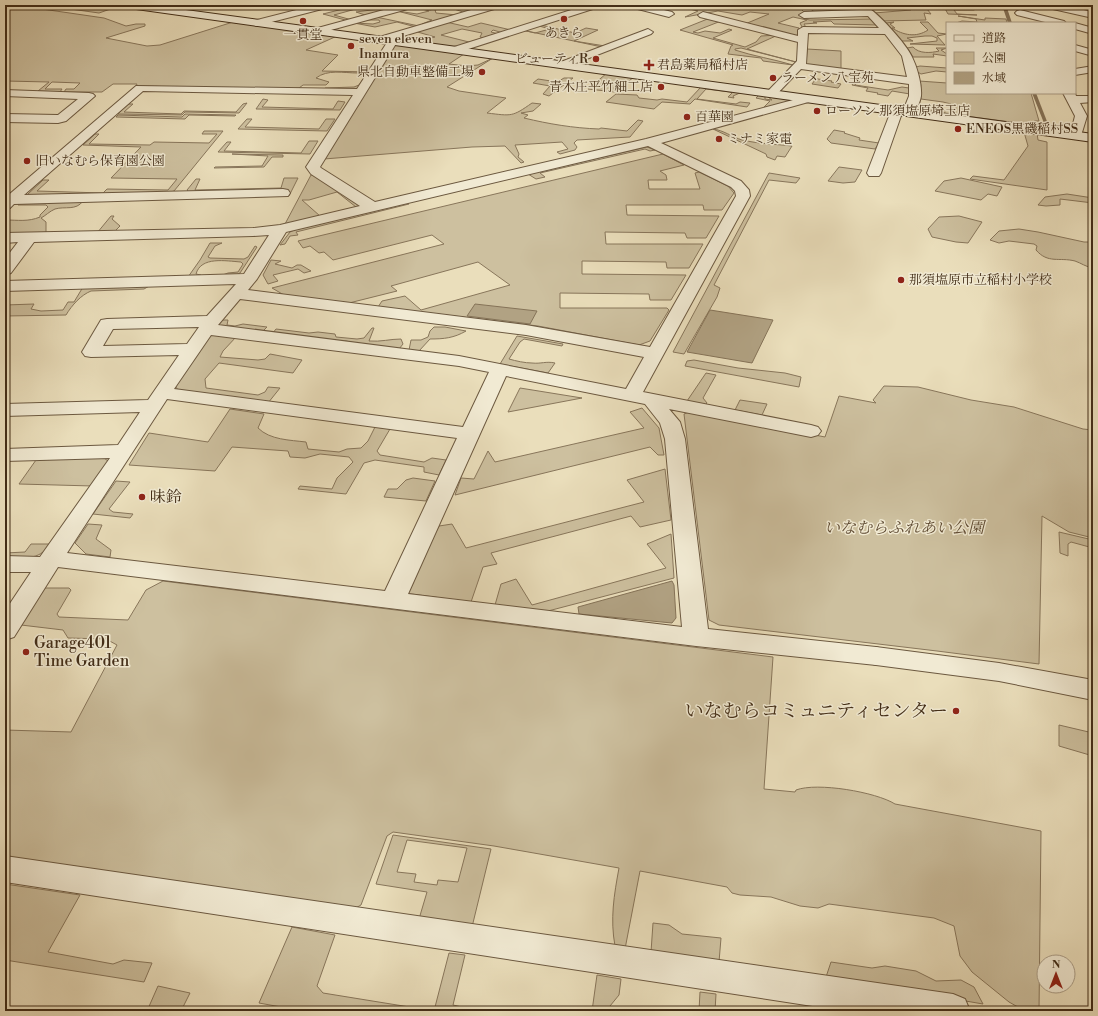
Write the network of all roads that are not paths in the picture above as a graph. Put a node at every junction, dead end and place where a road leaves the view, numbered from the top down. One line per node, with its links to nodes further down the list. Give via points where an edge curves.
1 (327, 5): 18 (street)
2 (412, 5): 21 (street)
3 (498, 5): 25 (street)
4 (596, 5): 10 (street)
5 (633, 5): 13 (street)
6 (857, 5): 11 (street)
7 (1047, 5): 16 (street)
8 (138, 6): 18 (street)
9 (560, 8): 10 (street)
10 (575, 11): 27 (street)
11 (870, 13): 15 (street); 22 (street)
12 (1020, 13): 17 (street)
13 (669, 14)
14 (703, 15): 24 (street)
15 (804, 15)
16 (1093, 15)
17 (1044, 21)
18 (256, 23): 21 (street)
19 (1076, 26): 20 (street)
20 (1093, 30)
21 (317, 31): 25 (street)
22 (888, 31): 24 (street, via 803,30); 33 (street, via 907,56)
23 (648, 32): 29 (street)
24 (803, 40): 30 (street)
25 (386, 41): 27 (street); 34 (street)
26 (1076, 48): 28 (street)
27 (455, 50): 29 (street)
28 (1093, 53)
29 (562, 65): 36 (street)
30 (800, 66): 33 (street); 36 (street)
31 (1092, 69): 32 (street)
32 (1077, 71)
33 (914, 81): 40 (street, via 915,96)
34 (360, 92): 49 (street, via 140,88); 50 (street, via 313,168)
35 (5, 93): 43 (street, via 89,96 62,118)
36 (771, 94): 38 (street)
37 (1070, 96): 39 (street); 41 (street)
38 (808, 99): 40 (street); 46 (street)
39 (1093, 99)
40 (903, 112): 44 (street); 47 (street)
41 (1080, 116): 42 (street); 44 (street)
42 (1093, 116)
43 (5, 118)
44 (1076, 136): 45 (street)
45 (1093, 138)
46 (649, 142): 50 (street); 60 (street, via 736,184 742,190 743,196)
47 (874, 173)
48 (283, 193): 49 (street)
49 (8, 202)
50 (372, 207): 51 (street)
51 (280, 229): 53 (street, via 253,232); 55 (street)
52 (5, 238): 53 (street)
53 (29, 238): 54 (street)
54 (5, 270)
55 (249, 278): 56 (street); 57 (street)
56 (5, 286)
57 (236, 294): 58 (street); 60 (street, via 526,330)
58 (209, 325): 59 (street); 59 (street, via 107,324 91,352); 61 (street)
59 (192, 349): 63 (street)
60 (655, 353): 62 (street)
61 (500, 368): 62 (street); 66 (street)
62 (641, 396): 65 (street); 73 (street, via 670,422 675,439)
63 (158, 399): 64 (street); 66 (street); 67 (street)
64 (5, 410)
65 (812, 431)
66 (470, 434): 71 (street)
67 (124, 452): 68 (street); 69 (street)
68 (5, 455)
69 (49, 562): 70 (street); 71 (street); 72 (street)
70 (5, 564)
71 (393, 600): 73 (street)
72 (5, 631)
73 (696, 637): 74 (street, via 999,672)
74 (1093, 690)
75 (5, 869): 76 (street)
76 (953, 1011)

